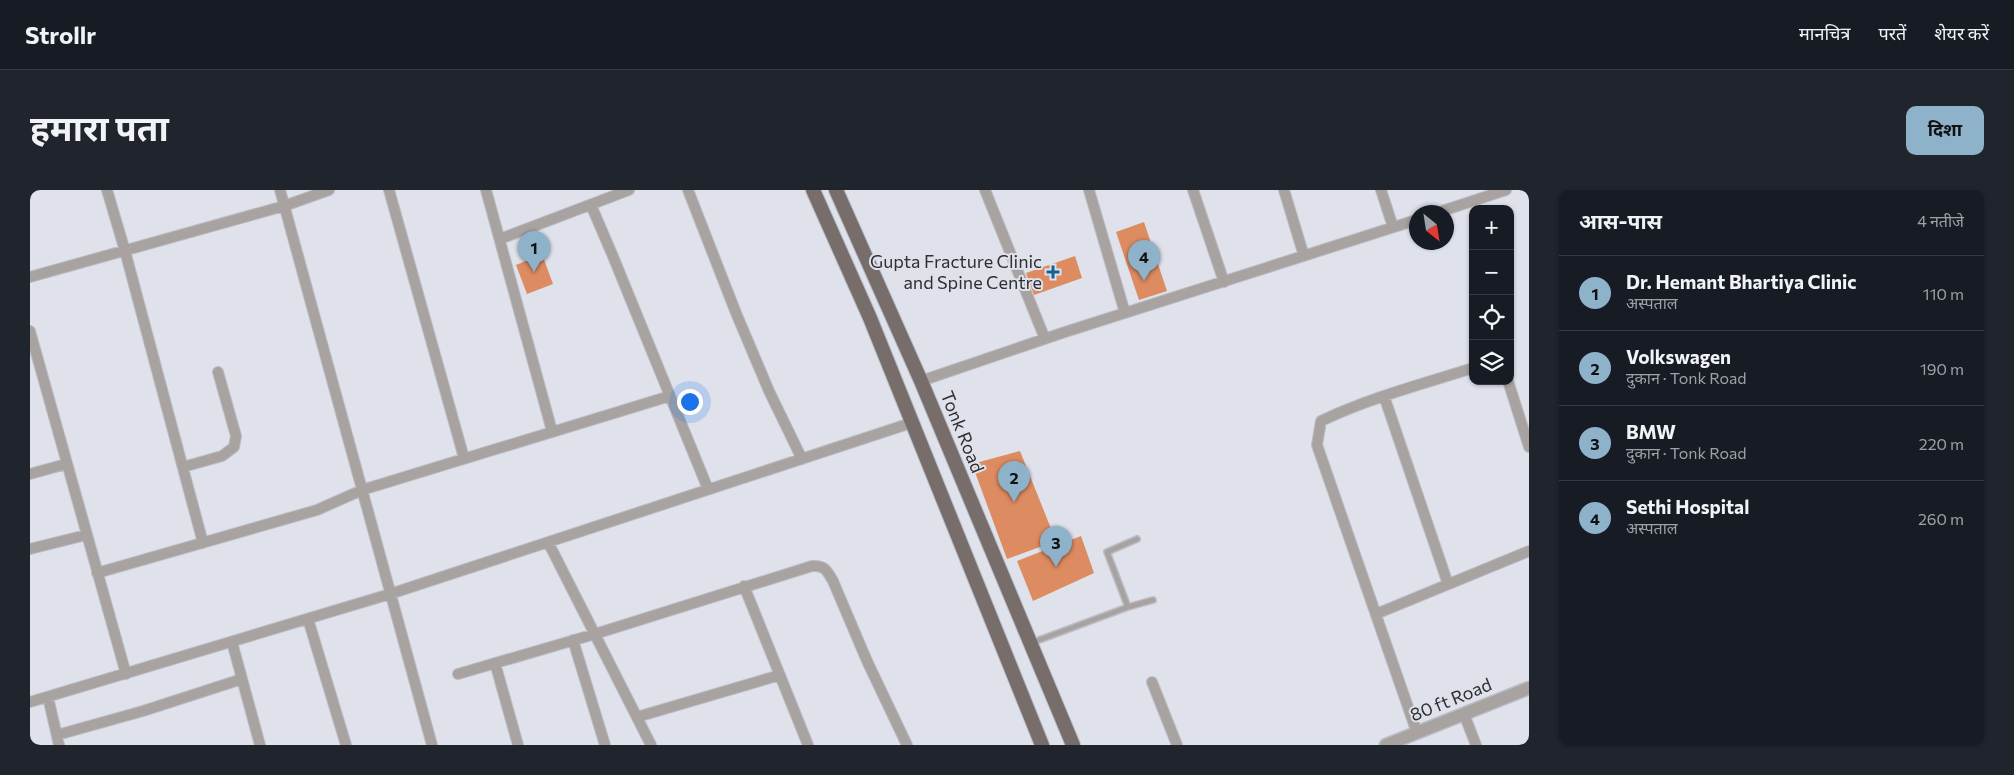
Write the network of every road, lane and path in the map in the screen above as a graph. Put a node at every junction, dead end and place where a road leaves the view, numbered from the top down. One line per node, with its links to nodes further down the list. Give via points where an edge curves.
1 (106, 190): 23 (street)
2 (280, 190): 18 (street)
3 (329, 190): 18 (street)
4 (389, 190): 39 (street)
5 (486, 190): 22 (street)
6 (629, 190): 17 (street)
7 (688, 190): 40 (street, via 765,382)
8 (813, 190): 36 (main road, via 870,318)
9 (836, 190): 32 (main road, Tonk Road)
10 (985, 190): 29 (street)
11 (1089, 190): 27 (street)
12 (1193, 190): 26 (street)
13 (1284, 190): 24 (street)
14 (1382, 190): 21 (street)
15 (1506, 190): 16 (street)
16 (1483, 194): 19 (street)
17 (591, 205): 22 (street); 34 (street)
18 (284, 206): 23 (street); 44 (street)
19 (1454, 206)
20 (1409, 222): 21 (street)
21 (1393, 227): 24 (street)
22 (500, 239): 37 (street)
23 (126, 250): 25 (street); 42 (street)
24 (1304, 256): 26 (street)
25 (30, 277)
26 (1224, 282): 27 (street)
27 (1125, 313): 29 (street)
28 (30, 331): 41 (street)
29 (1046, 339): 32 (street)
30 (1469, 369): 35 (street)
31 (218, 372): 42 (street, via 236,443 222,456)
32 (921, 381): 63 (main road, Tonk Road)
33 (1509, 385): 38 (street)
34 (670, 396): 37 (street); 45 (street)
35 (1384, 396): 53 (street); 58 (street, via 1320,421 1317,445)
36 (911, 423): 40 (street); 85 (main road)
37 (552, 431): 39 (street)
38 (1529, 447)
39 (464, 458): 44 (street)
40 (802, 459): 45 (street)
41 (66, 464): 43 (street); 46 (street)
42 (183, 467): 49 (street)
43 (30, 474)
44 (362, 490): 49 (street, via 317,510); 55 (street)
45 (708, 490): 48 (street)
46 (86, 535): 50 (street); 52 (street)
47 (1136, 540): 57 (lane, via 1107,552)
48 (548, 542): 55 (street); 60 (street)
49 (203, 543): 52 (street)
50 (30, 550)
51 (1529, 550): 53 (street)
52 (97, 573): 65 (street)
53 (1448, 584): 58 (street)
54 (744, 586): 60 (street); 67 (street); 84 (street, via 812,566 820,565 827,569)
55 (390, 594): 59 (street); 79 (street)
56 (1153, 600): 57 (lane)
57 (1128, 606): 63 (lane)
58 (1376, 614): 75 (street)
59 (308, 619): 62 (street); 78 (street)
60 (595, 634): 61 (street); 74 (street)
61 (573, 640): 64 (street); 81 (street)
62 (232, 642): 65 (street); 68 (street)
63 (1030, 644): 86 (main road, Tonk Road)
64 (495, 663): 66 (street); 80 (street)
65 (126, 674): 71 (street)
66 (458, 674)
67 (780, 676): 74 (street); 83 (street)
68 (242, 679): 76 (street); 77 (street)
69 (1152, 682): 87 (street)
70 (1529, 688): 73 (street, 80 ft Road)
71 (48, 697): 72 (street); 76 (street)
72 (30, 702)
73 (1464, 714): 75 (street, 80 ft Road); 89 (street)
74 (637, 717): 82 (street)
75 (1417, 733): 88 (street, 80 ft Road)
76 (58, 740)
77 (260, 745)
78 (346, 745)
79 (432, 745)
80 (518, 745)
81 (605, 745)
82 (651, 745)
83 (808, 745)
84 (907, 745)
85 (1042, 745)
86 (1073, 745)
87 (1177, 745)
88 (1386, 745)
89 (1476, 745)

